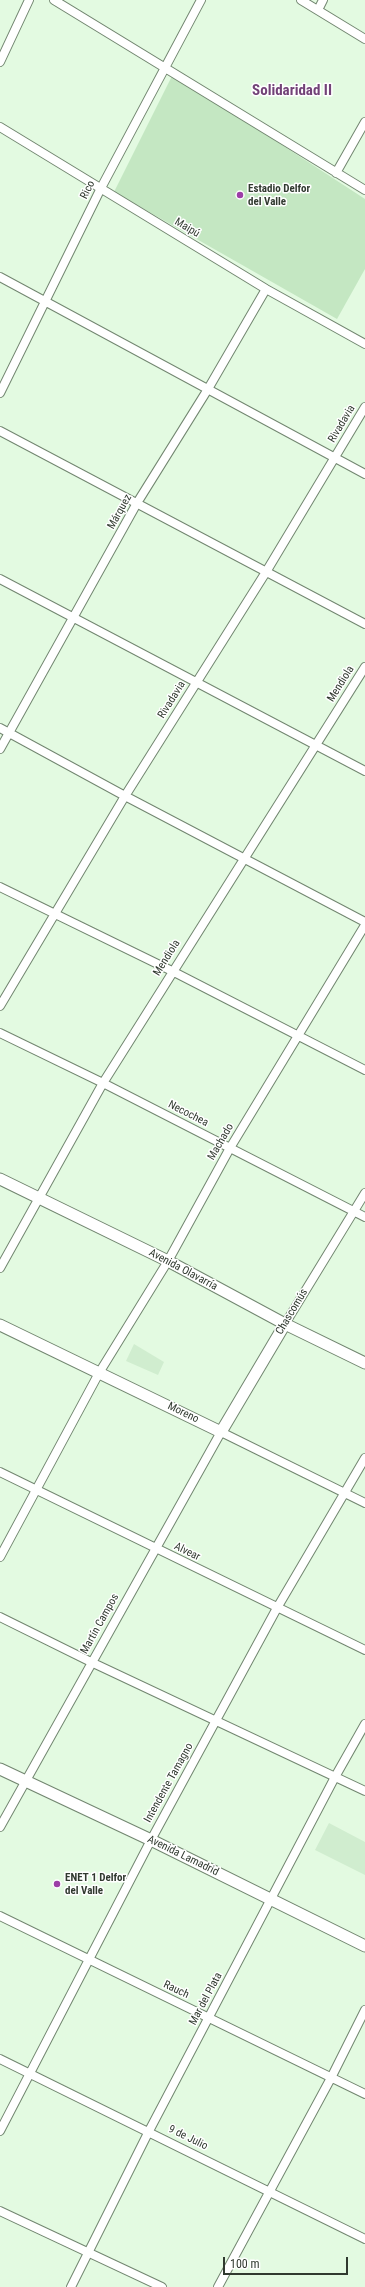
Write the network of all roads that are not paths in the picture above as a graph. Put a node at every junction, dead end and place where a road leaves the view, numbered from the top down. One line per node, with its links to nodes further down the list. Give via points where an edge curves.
1 (29, 0): 8 (street)
2 (54, 0): 9 (street)
3 (201, 0): 9 (street, Rico)
4 (301, 0): 6 (street)
5 (323, 0): 6 (street)
6 (318, 10): 7 (street)
7 (365, 39)
8 (0, 62)
9 (166, 69): 12 (street); 13 (street, Rico)
10 (365, 122): 12 (street)
11 (0, 127): 13 (street, Maipú)
12 (336, 173): 14 (street)
13 (101, 188): 16 (street, Maipú); 17 (street, Rico)
14 (365, 190)
15 (0, 277): 17 (street)
16 (266, 289): 18 (street, Maipú); 19 (street, Márquez)
17 (47, 302): 19 (street); 20 (street, Rico)
18 (365, 344)
19 (208, 389): 23 (street); 25 (street, Márquez)
20 (0, 393)
21 (365, 407): 23 (street, Rivadavia)
22 (0, 431): 25 (street)
23 (334, 458): 24 (street); 26 (street, Rivadavia)
24 (365, 474)
25 (136, 503): 26 (street); 28 (street, Márquez)
26 (266, 572): 29 (street); 31 (street, Rivadavia)
27 (0, 579): 28 (street)
28 (75, 617): 31 (street); 33 (street, Márquez)
29 (365, 624)
30 (365, 667): 34 (street, Mendiola)
31 (196, 683): 34 (street); 37 (street, Rivadavia)
32 (0, 728): 33 (street)
33 (10, 733): 35 (street, Márquez); 37 (street)
34 (315, 746): 36 (street); 38 (street, Mendiola)
35 (0, 749)
36 (365, 772)
37 (125, 796): 38 (street); 40 (street, Rivadavia)
38 (244, 858): 41 (street); 43 (street, Mendiola)
39 (0, 887): 40 (street)
40 (54, 914): 43 (street); 44 (street, Rivadavia)
41 (365, 922)
42 (365, 925): 46 (street, Machado)
43 (172, 971): 46 (street); 48 (street, Mendiola)
44 (0, 1006)
45 (0, 1033): 48 (street, Necochea)
46 (298, 1035): 47 (street); 49 (street, Machado)
47 (365, 1070)
48 (103, 1083): 49 (street, Necochea); 52 (street, Mendiola)
49 (230, 1148): 53 (street, Necochea); 55 (street, Machado)
50 (0, 1179): 52 (main road, Avenida Olavarría)
51 (365, 1193): 53 (street, Chascomús)
52 (38, 1198): 55 (main road, Avenida Olavarría); 56 (street, Mendiola)
53 (354, 1211): 54 (street, Necochea); 57 (street, Chascomús)
54 (365, 1217)
55 (168, 1261): 57 (main road, Avenida Olavarría); 60 (street, Machado)
56 (0, 1268)
57 (285, 1324): 59 (main road, Avenida Olavarría); 61 (main road, Chascomús)
58 (0, 1325): 60 (main road, Moreno)
59 (365, 1363)
60 (99, 1373): 61 (main road, Moreno); 64 (street, Machado)
61 (221, 1432): 65 (street, Moreno); 67 (street, Martín Campos)
62 (365, 1458): 65 (street, Intendente Tamagno)
63 (0, 1472): 64 (street, Alvear)
64 (36, 1490): 67 (street, Alvear); 68 (street, Machado)
65 (344, 1493): 66 (street, Moreno); 69 (street, Intendente Tamagno)
66 (365, 1504)
67 (154, 1548): 69 (street, Alvear); 72 (street, Martín Campos)
68 (0, 1557)
69 (277, 1608): 71 (street, Alvear); 73 (street, Intendente Tamagno)
70 (0, 1616): 72 (street)
71 (365, 1650)
72 (91, 1662): 73 (street); 77 (street, Martín Campos)
73 (216, 1720): 76 (street); 80 (street, Intendente Tamagno)
74 (365, 1724): 76 (street, Mar del Plata)
75 (0, 1769): 77 (main road, Avenida Lamadrid)
76 (335, 1777): 78 (street); 81 (street, Mar del Plata)
77 (26, 1782): 79 (street, Martín Campos); 80 (main road, Avenida Lamadrid)
78 (365, 1791)
79 (0, 1827)
80 (151, 1840): 81 (main road, Avenida Lamadrid); 84 (street, Intendente Tamagno)
81 (271, 1899): 83 (main road, Avenida Lamadrid); 86 (street, Mar del Plata)
82 (0, 1916): 84 (street, Rauch)
83 (365, 1946)
84 (88, 1961): 86 (street, Rauch); 88 (street, Intendente Tamagno)
85 (365, 2010): 89 (street)
86 (209, 2018): 89 (street, Rauch); 92 (street, Mar del Plata)
87 (0, 2059): 88 (street, 9 de Julio)
88 (30, 2074): 91 (street, Intendente Tamagno); 92 (street, 9 de Julio)
89 (331, 2078): 90 (street, Rauch); 93 (street)
90 (365, 2094)
91 (0, 2131)
92 (149, 2131): 93 (street, 9 de Julio); 96 (street, Mar del Plata)
93 (269, 2190): 95 (street, 9 de Julio); 99 (street)
94 (0, 2211): 96 (street)
95 (365, 2239)
96 (89, 2253): 97 (street, Mar del Plata); 98 (street)
97 (71, 2287)
98 (162, 2287)
99 (218, 2287)

